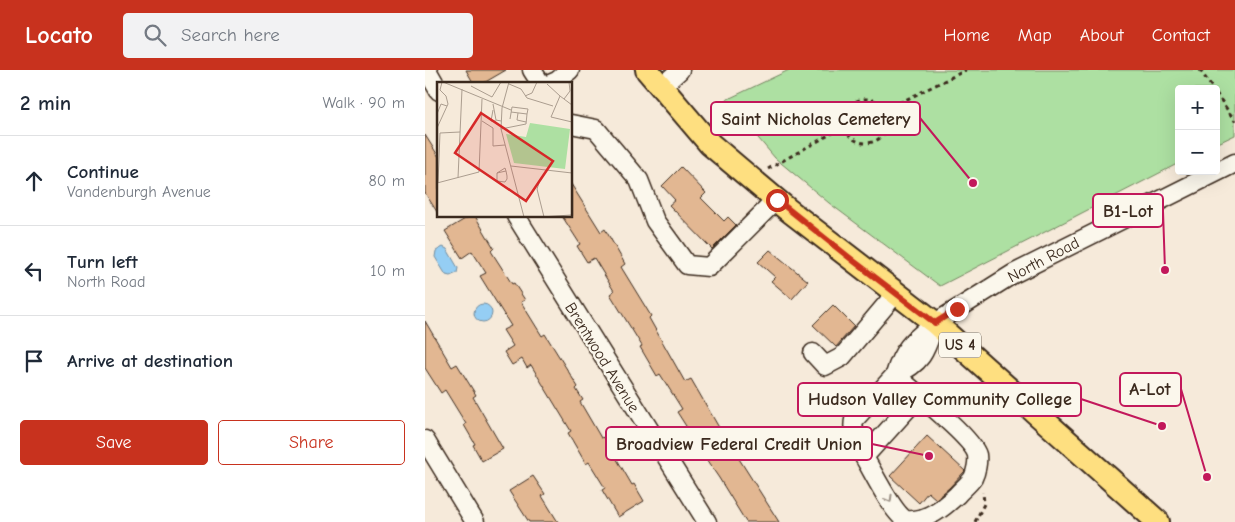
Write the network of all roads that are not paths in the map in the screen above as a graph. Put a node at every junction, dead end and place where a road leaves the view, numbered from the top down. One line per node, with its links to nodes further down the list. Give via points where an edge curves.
1 (427, 70): 8 (street)
2 (532, 70): 6 (street)
3 (570, 70): 7 (street)
4 (680, 70): 5 (street)
5 (654, 79): 11 (main road, US 4, via 710,144)
6 (540, 82)
7 (555, 82)
8 (437, 88)
9 (573, 124): 11 (street, via 596,129 639,180 655,221 687,265 709,267)
10 (1235, 163): 14 (street, North Road, via 1013,274)
11 (777, 200): 13 (main road, US 4)
12 (517, 218): 21 (street, Brentwood Avenue)
13 (896, 293): 14 (main road, US 4); 15 (street, via 842,357 825,366)
14 (935, 323): 16 (street, via 926,351 910,369); 22 (main road, US 4)
15 (813, 353)
16 (895, 375): 17 (street); 19 (street, via 854,420 855,434)
17 (919, 396): 19 (street); 19 (street, one-way to 17, via 895,509 907,521 931,519 972,479 977,455 964,437)
18 (425, 440): 20 (street)
19 (864, 457)
20 (475, 522)
21 (707, 522)
22 (1158, 522)

